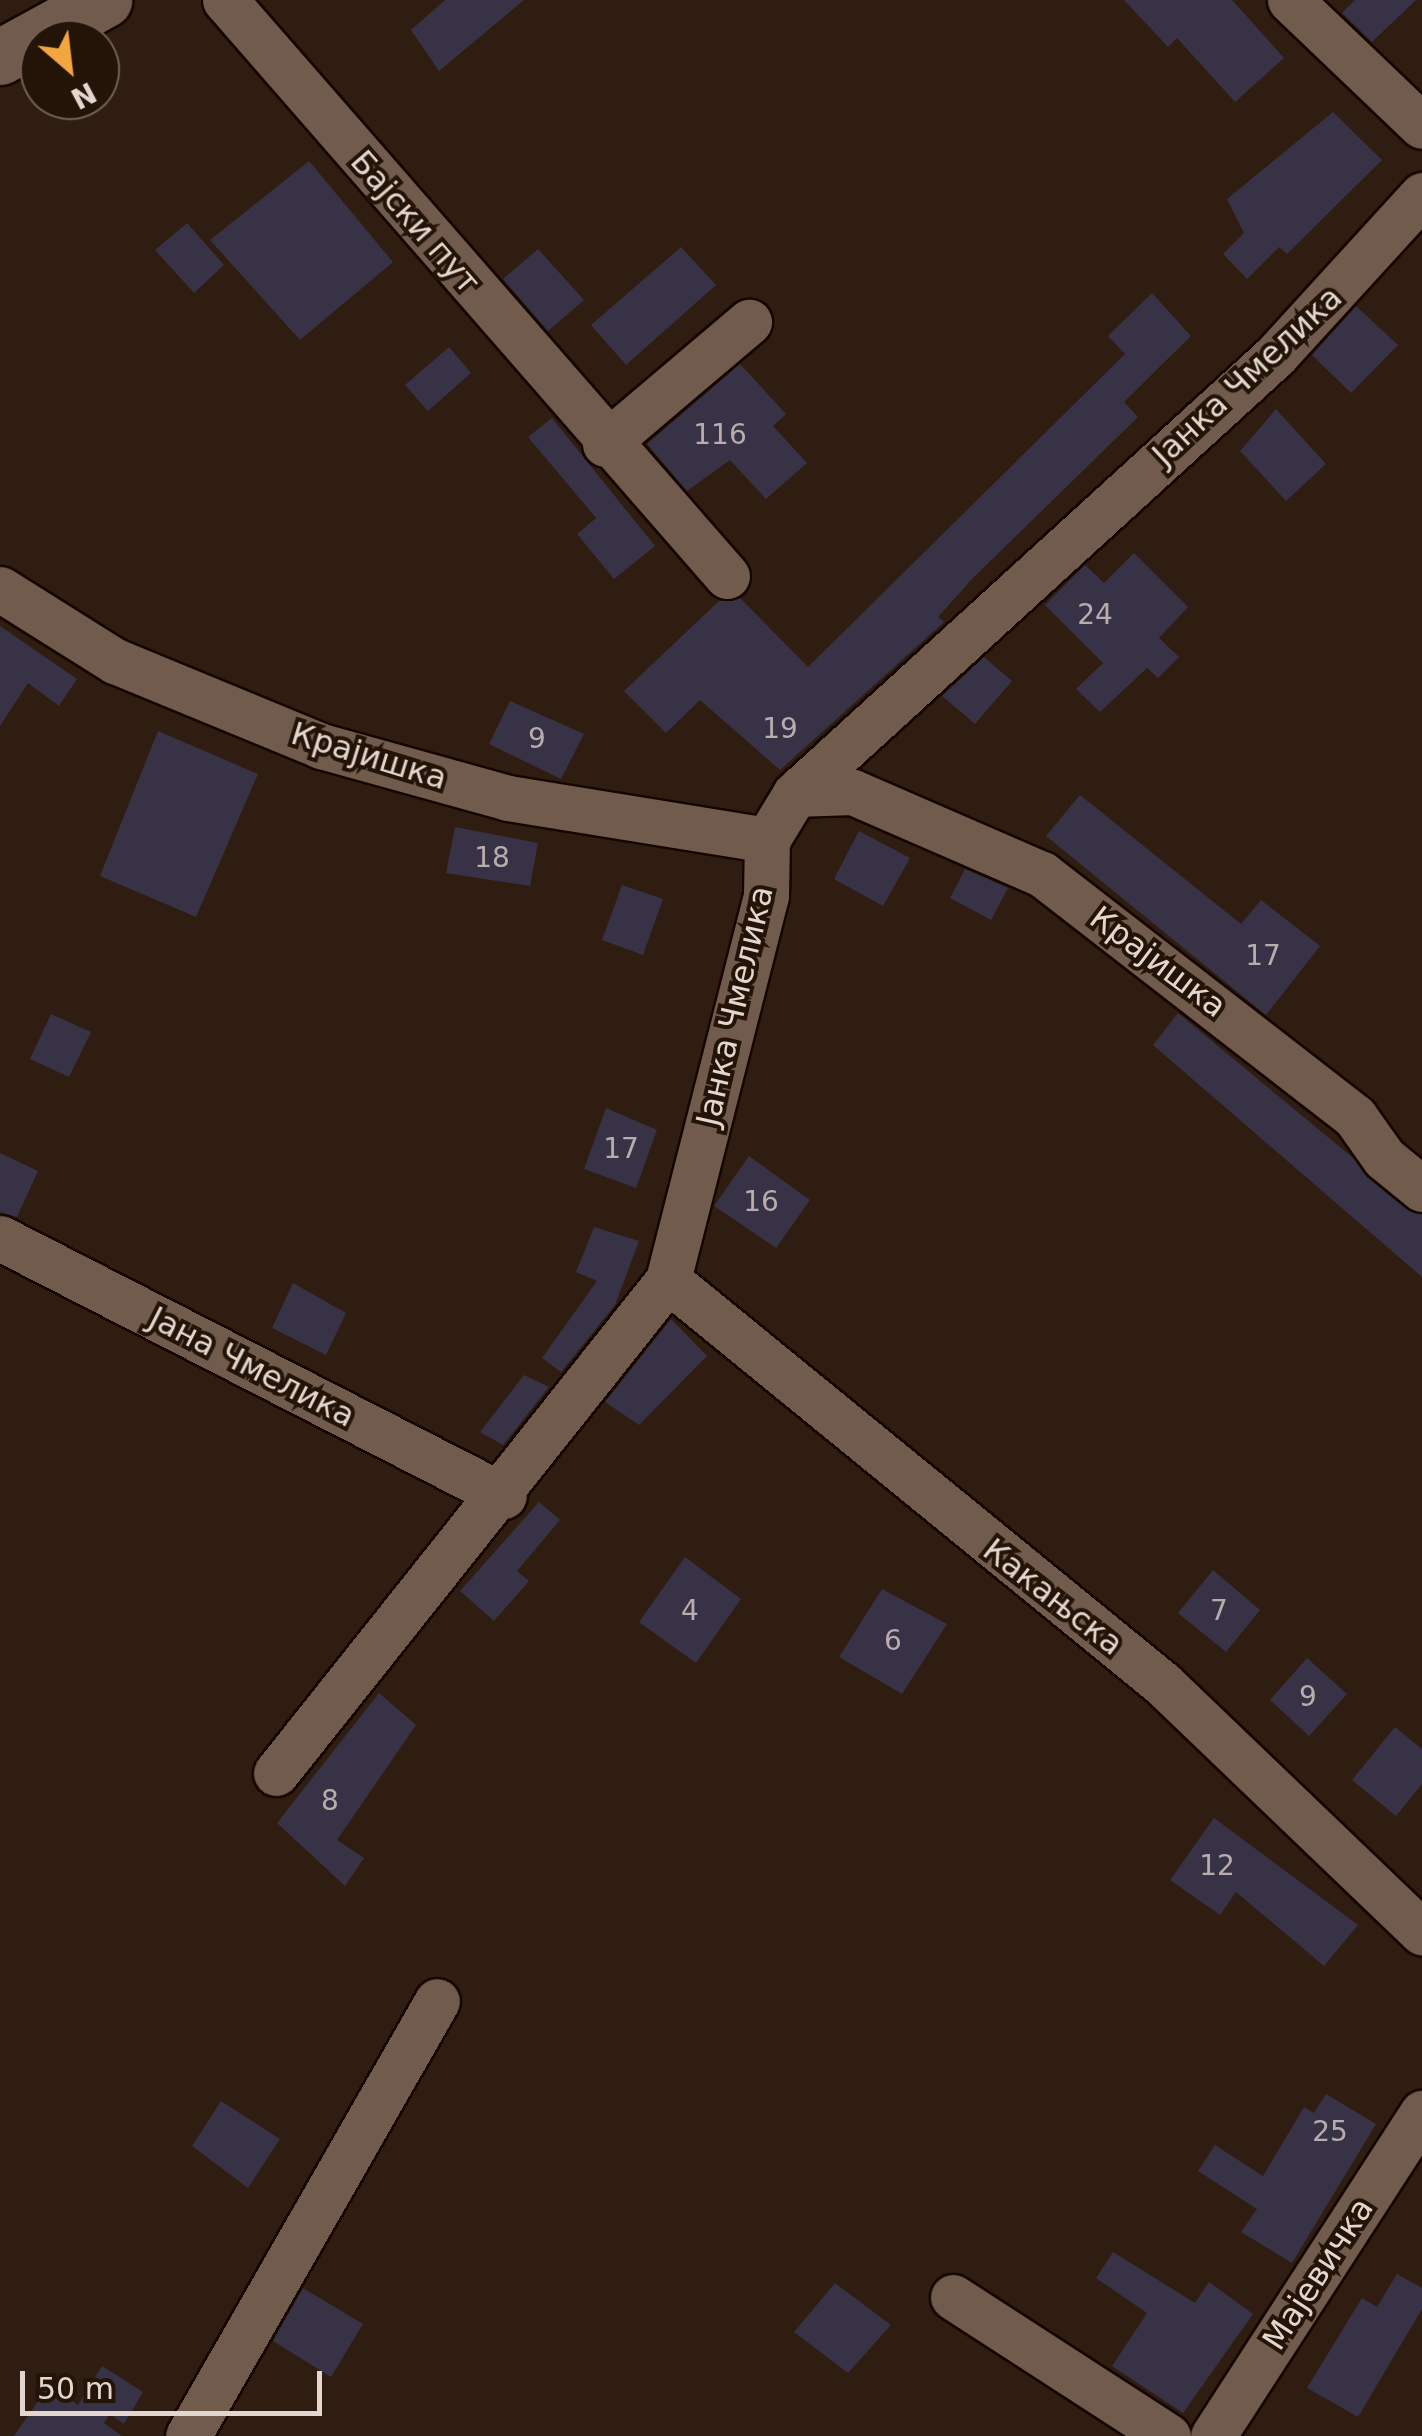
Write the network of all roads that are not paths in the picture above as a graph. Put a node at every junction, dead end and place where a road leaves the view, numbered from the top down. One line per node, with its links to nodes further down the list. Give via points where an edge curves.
1 (104, 0): 4 (street)
2 (225, 0): 8 (street, Бајски пут)
3 (1290, 0): 5 (street)
4 (0, 57)
5 (1422, 126)
6 (1422, 195): 11 (street, Јанка Чмелика, via 1275,356)
7 (749, 322): 8 (street)
8 (605, 444): 9 (street, Бајски пут)
9 (727, 576)
10 (0, 589): 12 (street, Крајишка, via 115,660 321,746 508,798)
11 (795, 794): 12 (street, Јанка Чмелика); 13 (street, Крајишка, via 853,792 1042,874 1355,1117)
12 (767, 840): 15 (street, Јанка Чмелика, via 766,896)
13 (1422, 1189)
14 (0, 1238): 16 (street, Јана Чмелика)
15 (668, 1280): 16 (street, Јанка Чмелика); 18 (street, Какањска, via 1164,1684)
16 (504, 1496): 17 (street, Јанка Чмелика)
17 (276, 1773)
18 (1422, 1932)
19 (437, 2001): 22 (street)
20 (1422, 2113): 24 (street, Мајевичка)
21 (954, 2298): 23 (street)
22 (188, 2436)
23 (1168, 2436)
24 (1213, 2436)

